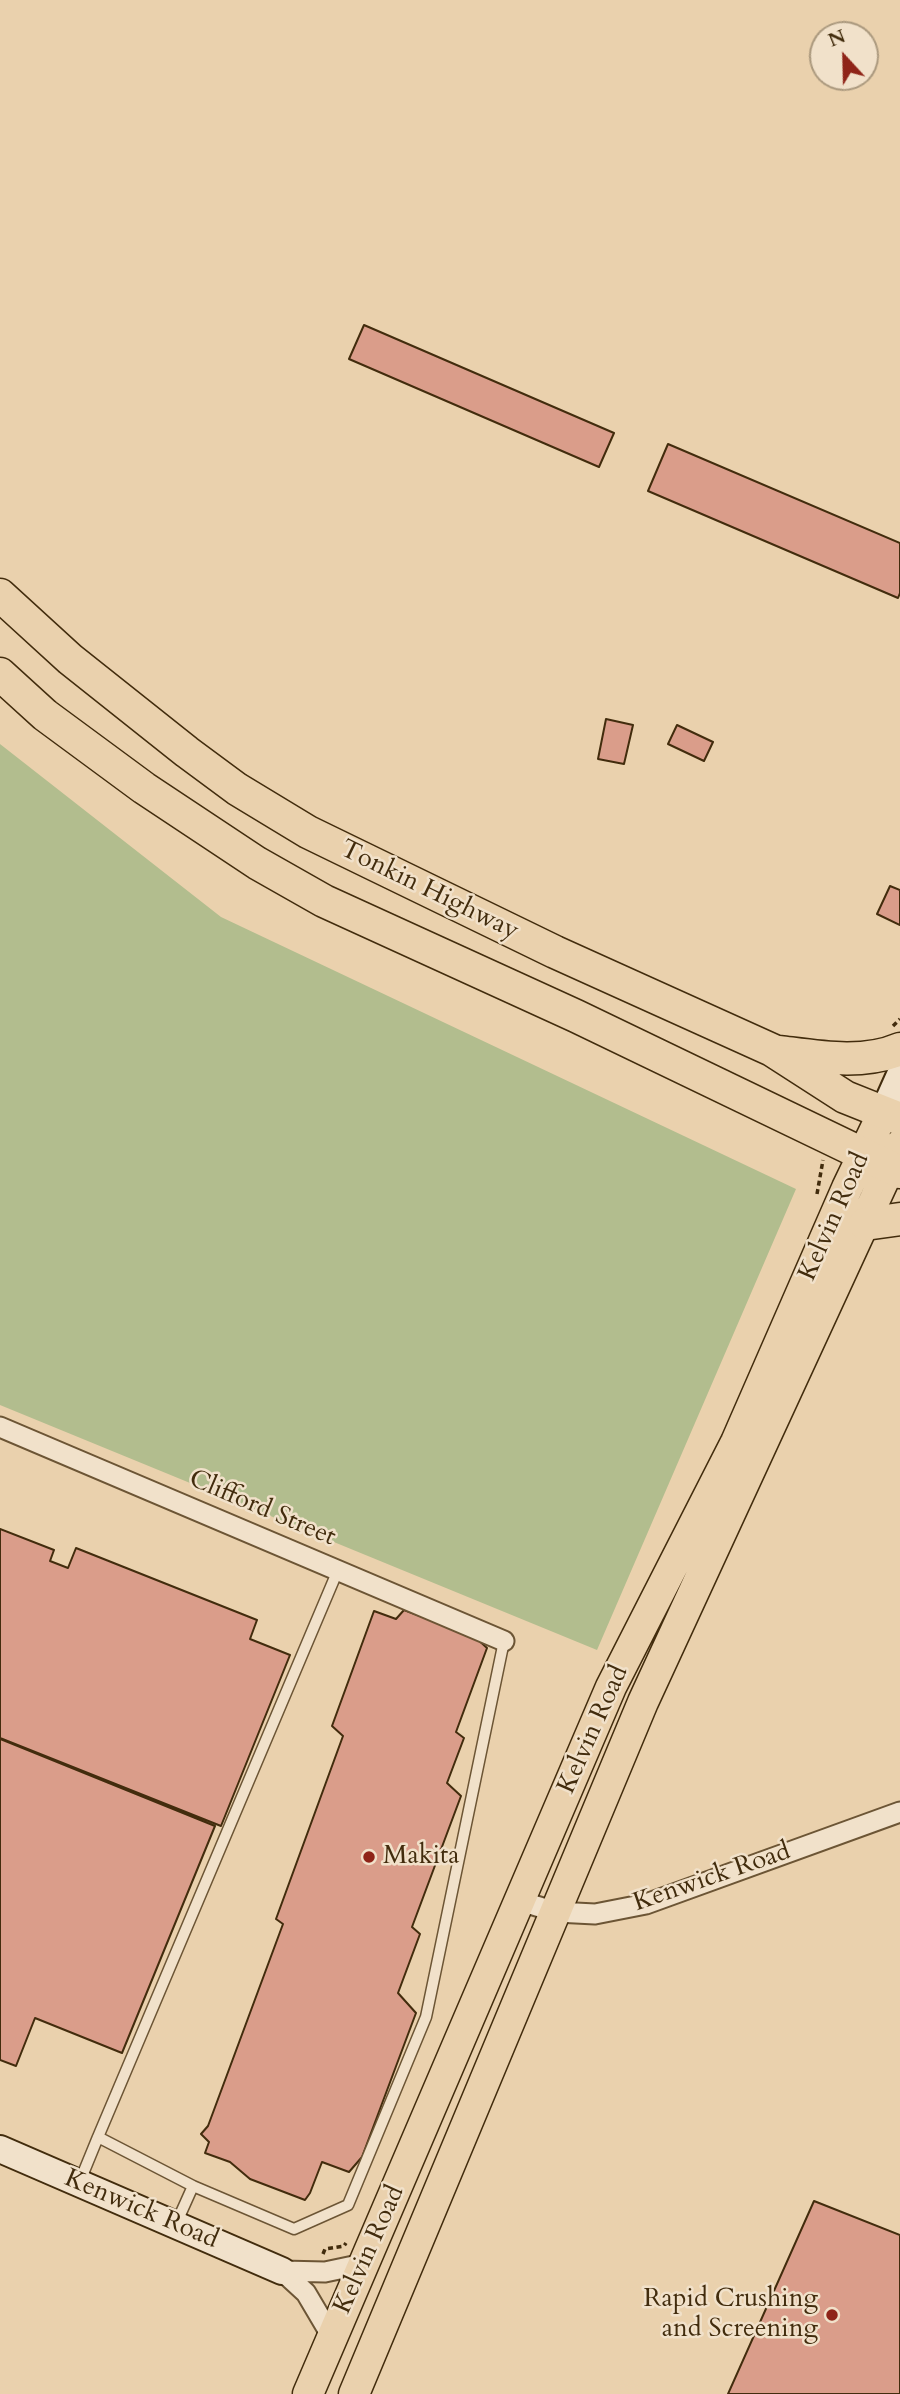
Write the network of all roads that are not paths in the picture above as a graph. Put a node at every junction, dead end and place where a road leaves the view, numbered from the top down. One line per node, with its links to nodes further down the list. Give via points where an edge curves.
1 (0, 595): 4 (highway, Tonkin Highway, via 70,659 177,744 237,789 309,832 555,952)
2 (0, 674): 7 (highway, Tonkin Highway, via 45,715 144,788 324,901 576,1016)
3 (900, 1049): 4 (highway, via 869,1058)
4 (772, 1050): 6 (highway, Tonkin Highway, via 845,1097)
5 (900, 1075): 6 (main road, Kelvin Road)
6 (891, 1116): 7 (main road, Kelvin Road)
7 (862, 1155): 8 (highway, Tonkin Highway); 15 (main road, Kelvin Road, via 736,1442 611,1687)
8 (897, 1162): 10 (main road, Kelvin Road)
9 (900, 1219): 10 (highway)
10 (865, 1223): 16 (main road, Kelvin Road, via 643,1702)
11 (0, 1427): 12 (street, Clifford Street)
12 (338, 1570): 13 (street, Clifford Street); 17 (lane)
13 (504, 1641): 20 (lane, via 426,2017 348,2205 294,2229)
14 (900, 1812): 16 (street, Kenwick Road, via 646,1904 596,1914)
15 (520, 1901): 16 (street, Kenwick Road); 22 (main road, Kelvin Road)
16 (556, 1912): 26 (main road, Kelvin Road)
17 (98, 2137): 19 (lane); 20 (lane)
18 (0, 2149): 19 (main road, Kenwick Road)
19 (79, 2183): 21 (main road, Kenwick Road)
20 (192, 2186): 21 (lane)
21 (176, 2225): 23 (main road, Kenwick Road)
22 (363, 2264): 23 (street, Kenwick Road, via 325,2272); 24 (main road, Kelvin Road)
23 (282, 2271): 24 (street, Kenwick Road, via 306,2293)
24 (332, 2337): 25 (main road, Kelvin Road)
25 (308, 2394)
26 (354, 2394)

